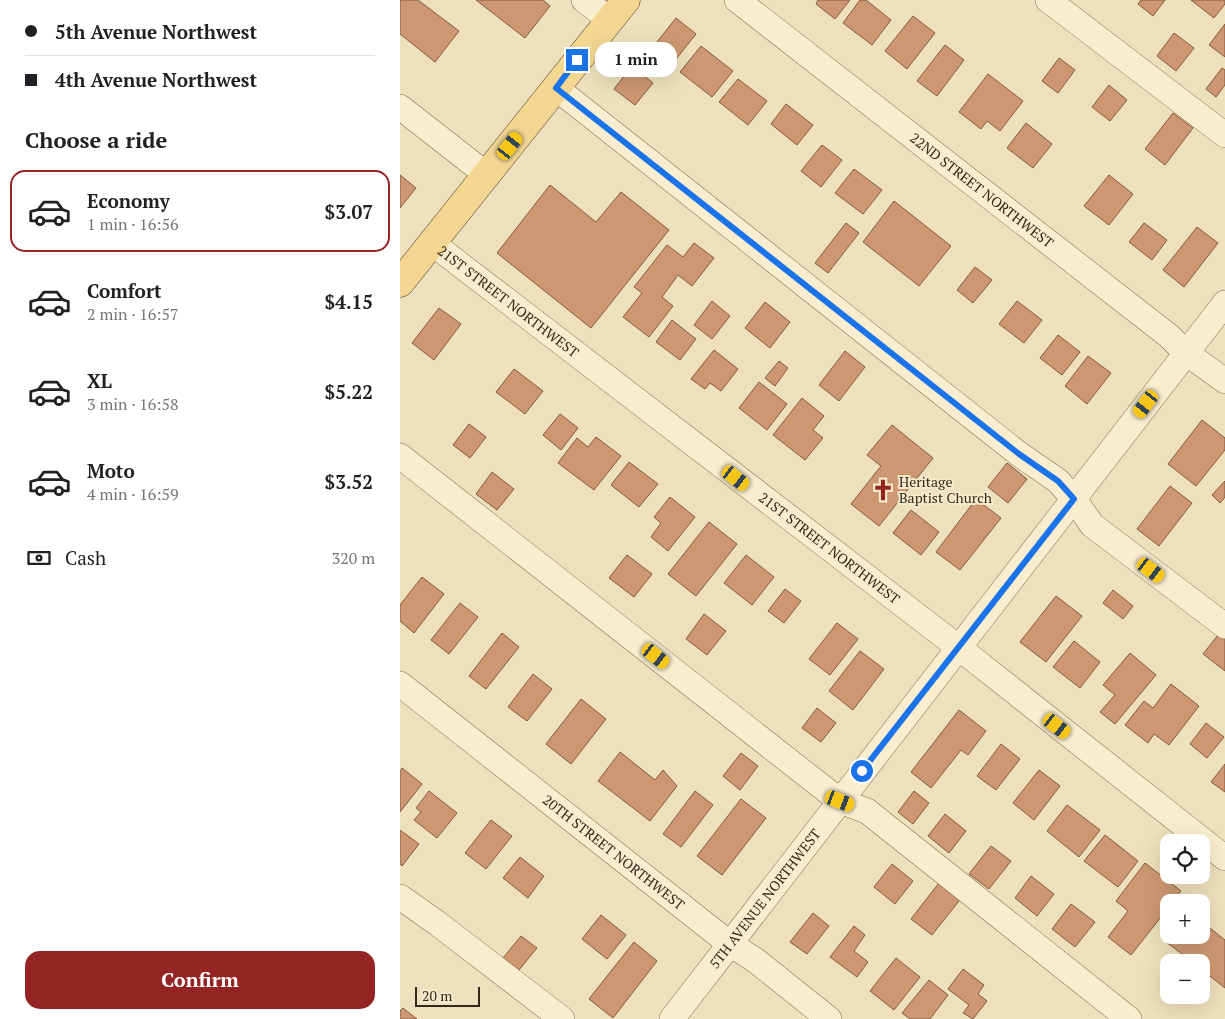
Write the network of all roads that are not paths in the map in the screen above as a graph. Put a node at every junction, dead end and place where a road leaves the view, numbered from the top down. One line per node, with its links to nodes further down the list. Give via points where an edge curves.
1 (584, 0): 4 (street)
2 (737, 0): 12 (street, 22ND STREET NORTHWEST, via 1169,336)
3 (1048, 0): 7 (street)
4 (618, 10): 5 (main road)
5 (556, 88): 8 (main road); 15 (street, via 1011,448 1058,481)
6 (400, 107): 8 (street)
7 (1225, 135)
8 (487, 175): 9 (main road)
9 (432, 243): 10 (main road); 17 (street, 21ST STREET NORTHWEST)
10 (400, 284)
11 (1225, 303): 12 (street, 5TH AVENUE NORTHWEST)
12 (1185, 352): 13 (street, 22ND STREET NORTHWEST); 15 (street, 5TH AVENUE NORTHWEST)
13 (1225, 381)
14 (400, 456): 19 (street)
15 (1074, 499): 16 (street, via 1092,525); 17 (street, 5TH AVENUE NORTHWEST)
16 (1225, 626)
17 (958, 647): 19 (street, 5TH AVENUE NORTHWEST); 20 (street, 21ST STREET NORTHWEST)
18 (400, 684): 22 (street, 20TH STREET NORTHWEST)
19 (840, 801): 22 (street, 5TH AVENUE NORTHWEST); 26 (street, via 866,811)
20 (1225, 858)
21 (400, 897): 23 (street)
22 (730, 944): 24 (street, 5TH AVENUE NORTHWEST); 25 (street, 20TH STREET NORTHWEST)
23 (562, 1019)
24 (672, 1019)
25 (829, 1019)
26 (1129, 1019)

